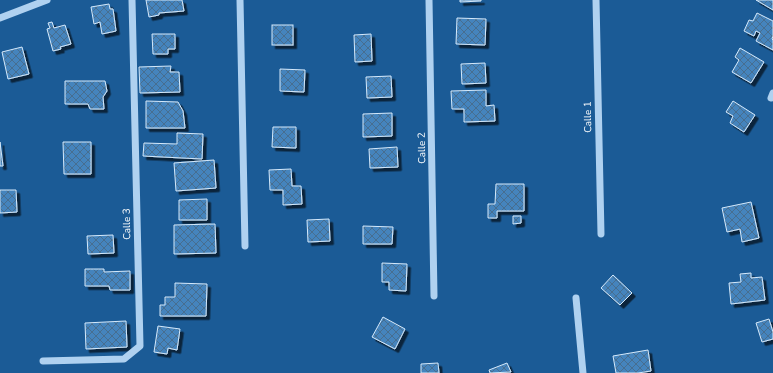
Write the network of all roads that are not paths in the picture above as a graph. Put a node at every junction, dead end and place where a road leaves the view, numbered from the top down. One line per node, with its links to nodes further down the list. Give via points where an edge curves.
1 (47, 0): 6 (street)
2 (132, 0): 11 (street, Calle 3, via 140,346 124,359)
3 (240, 0): 8 (street)
4 (429, 0): 9 (street, Calle 2)
5 (596, 0): 7 (street, Calle 1)
6 (0, 18)
7 (601, 234)
8 (245, 246)
9 (434, 296)
10 (576, 298): 12 (street)
11 (43, 361)
12 (582, 373)

